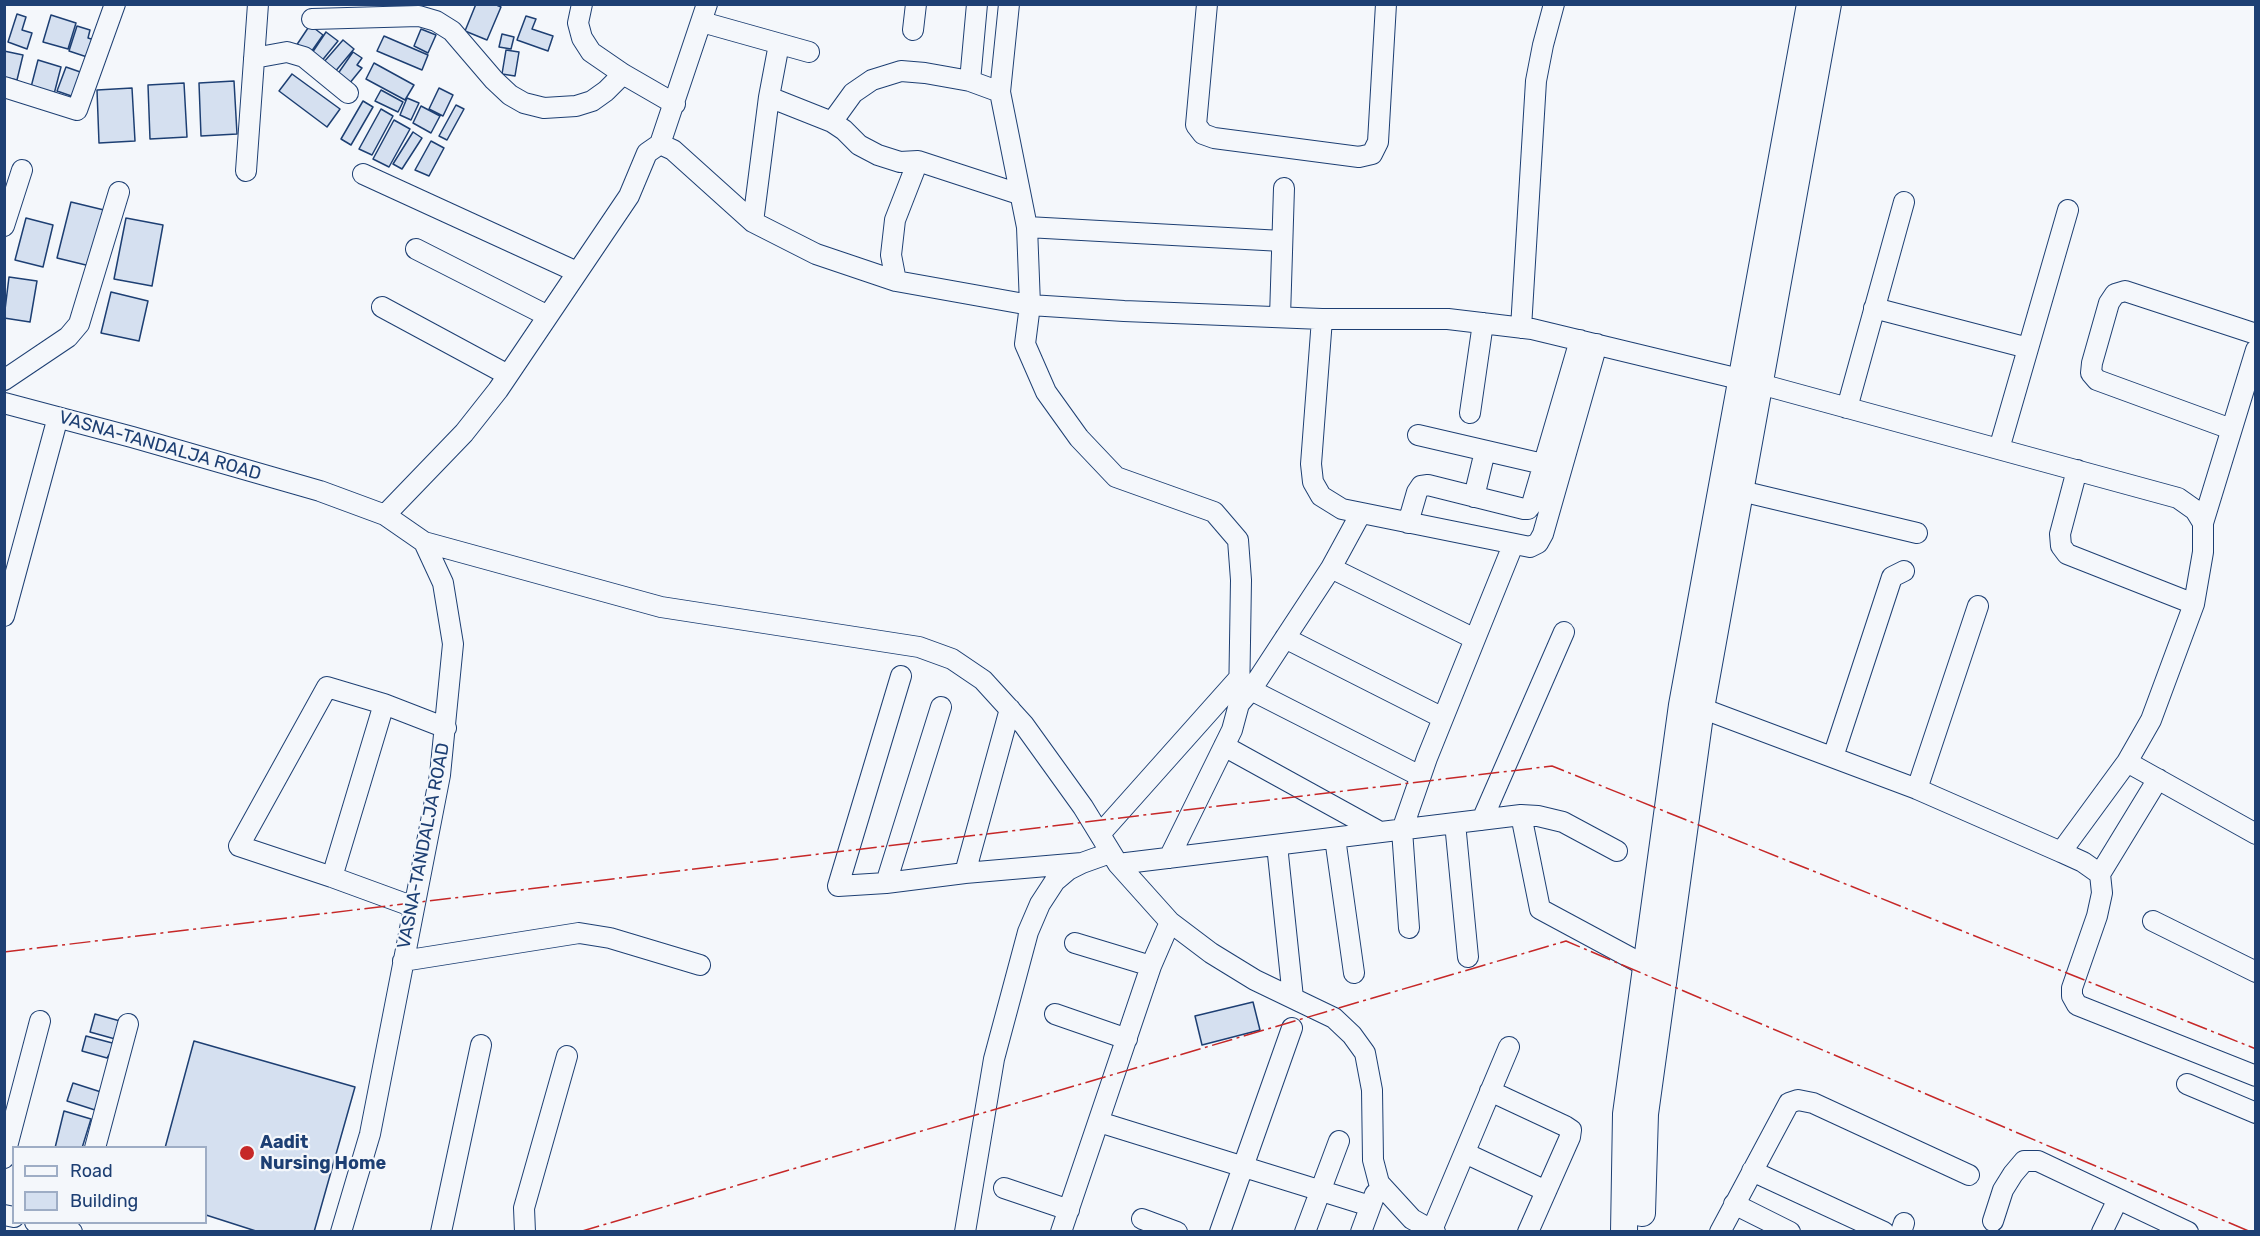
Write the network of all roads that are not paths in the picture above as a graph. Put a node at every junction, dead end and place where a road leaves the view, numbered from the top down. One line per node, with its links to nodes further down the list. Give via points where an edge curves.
1 (115, 4): 20 (street, via 77,110)
2 (258, 4): 17 (street)
3 (582, 4): 18 (street, via 578,23 582,38 591,52)
4 (916, 4): 14 (street)
5 (977, 4): 19 (street)
6 (1009, 4): 21 (street)
7 (1207, 4): 8 (street, via 1196,125 1203,134 1359,157 1372,154 1378,142)
8 (1386, 4)
9 (1554, 4): 50 (street, via 1536,81)
10 (1810, 4): 57 (main road)
11 (1828, 4): 57 (main road)
12 (705, 13): 15 (street); 24 (street)
13 (312, 19): 18 (street, via 419,16 436,21 452,31 510,95 544,108 592,101)
14 (913, 30)
15 (778, 44): 16 (street); 23 (street)
16 (809, 52)
17 (254, 58): 22 (street, via 286,52 304,57); 29 (street)
18 (623, 74): 24 (street)
19 (970, 81): 21 (street); 25 (street, via 901,71 872,80 853,93)
20 (4, 87)
21 (1000, 92): 33 (street)
22 (348, 93)
23 (769, 97): 25 (street); 36 (street)
24 (675, 104): 26 (street)
25 (832, 122): 27 (street, via 878,155 900,162)
26 (660, 144): 36 (street, via 674,150); 41 (street, via 647,153 629,196)
27 (918, 161): 33 (street); 42 (street, via 895,220 891,255)
28 (22, 170): 37 (street)
29 (246, 171)
30 (363, 174): 41 (street)
31 (1284, 188): 39 (street)
32 (119, 192): 56 (street, via 79,324 68,337)
33 (1019, 194): 38 (street)
34 (1904, 202): 45 (street)
35 (2068, 210): 53 (street)
36 (753, 222): 42 (street, via 816,254)
37 (4, 226)
38 (1027, 227): 39 (street); 43 (street)
39 (1282, 241): 47 (street)
40 (416, 249): 46 (street)
41 (577, 272): 46 (street)
42 (896, 281): 43 (street)
43 (1030, 305): 47 (street); 86 (street, via 1025,344 1046,392 1079,438 1116,477 1214,513 1238,540)
44 (382, 307): 55 (street)
45 (1874, 308): 53 (street); 59 (street)
46 (548, 316): 55 (street)
47 (1280, 317): 48 (street)
48 (1322, 319): 49 (street, via 1448,319); 70 (street, via 1313,482 1321,496 1342,509)
49 (1483, 323): 50 (street); 60 (street)
50 (1521, 328): 52 (street)
51 (2256, 334): 62 (street, via 2125,291 2115,294 2109,303 2092,363 2091,373 2097,380)
52 (1588, 342): 57 (street); 66 (street); 76 (street, via 1544,534 1530,547)
53 (2028, 348): 64 (street)
54 (2256, 350): 62 (street)
55 (508, 375): 71 (street, via 464,434)
56 (4, 380)
57 (1751, 382): 59 (street); 68 (main road); 126 (main road, via 1682,705)
58 (4, 403): 61 (street, VASNA-TANDALJA ROAD)
59 (1847, 408): 64 (street)
60 (1470, 413)
61 (58, 417): 71 (street, VASNA-TANDALJA ROAD, via 320,491); 81 (street)
62 (2231, 429): 73 (street)
63 (1418, 435): 65 (street)
64 (1999, 449): 67 (street)
65 (1485, 451): 66 (street); 69 (street)
66 (1543, 464): 69 (street, via 1528,509)
67 (2077, 470): 73 (street, via 2178,498 2195,510); 79 (street, via 2060,534 2061,546 2067,554)
68 (1741, 491): 74 (street); 89 (main road)
69 (1474, 496): 72 (street, via 1421,486)
70 (1361, 513): 72 (street); 77 (street)
71 (385, 515): 75 (street, VASNA-TANDALJA ROAD)
72 (1408, 522): 76 (street)
73 (2203, 523): 79 (street, via 2203,552)
74 (1917, 533)
75 (424, 542): 90 (street, via 661,607 919,647 952,659 983,680); 92 (street, VASNA-TANDALJA ROAD, via 443,583 453,644)
76 (1514, 544): 84 (street)
77 (1331, 568): 83 (street); 84 (street)
78 (1904, 571): 94 (street, via 1892,577)
79 (2194, 604): 95 (street, via 2151,720)
80 (1978, 606): 98 (street)
81 (4, 616)
82 (1564, 632): 100 (street)
83 (1285, 638): 86 (street); 91 (street)
84 (1475, 639): 91 (street)
85 (902, 676): 116 (street, via 838,886)
86 (1243, 690): 93 (street); 96 (street); 104 (street)
87 (384, 704): 92 (street); 115 (street); 115 (street, via 327,687 238,846)
88 (941, 707): 116 (street)
89 (1701, 708): 94 (street); 126 (main road)
90 (1010, 709): 104 (street); 113 (street)
91 (1443, 718): 96 (street)
92 (446, 728): 117 (street, VASNA-TANDALJA ROAD)
93 (1224, 746): 103 (street); 111 (street)
94 (1833, 757): 98 (street)
95 (2127, 762): 97 (street); 109 (street)
96 (1420, 776): 102 (street)
97 (2158, 779): 105 (street); 114 (street)
98 (1917, 789): 109 (street)
99 (1521, 815): 100 (street); 108 (street, via 1563,822); 126 (street, via 1540,909)
100 (1482, 820): 101 (street)
101 (1455, 823): 102 (street); 122 (street)
102 (1402, 830): 103 (street); 120 (street)
103 (1380, 832): 106 (street)
104 (1100, 834): 110 (street)
105 (2256, 834)
106 (1335, 838): 107 (street); 128 (street)
107 (1277, 845): 111 (street); 129 (street)
108 (1617, 851)
109 (2061, 852): 114 (street)
110 (1114, 858): 111 (street); 112 (street); 119 (street)
111 (1169, 858)
112 (1082, 863): 113 (street); 166 (street, via 1055,881 1028,932 994,1059)
113 (964, 873): 116 (street)
114 (2100, 874): 138 (street, via 2102,893 2097,916 2072,988 2077,1005)
115 (332, 877): 117 (street)
116 (886, 883)
117 (414, 907): 123 (street, VASNA-TANDALJA ROAD)
118 (2153, 921): 127 (street)
119 (1170, 922): 125 (street); 129 (street, via 1255,980)
120 (1409, 928)
121 (1076, 944): 125 (street)
122 (1468, 957)
123 (403, 961): 124 (street, via 579,933); 163 (street, VASNA-TANDALJA ROAD, via 370,1134)
124 (700, 964)
125 (1151, 966): 134 (street)
126 (1655, 971): 173 (main road, via 1626,1114); 174 (main road)
127 (2256, 972)
128 (1354, 973)
129 (1293, 998): 150 (street, via 1334,1018 1365,1053 1372,1090 1373,1160)
130 (1054, 1014): 134 (street)
131 (40, 1021): 146 (street)
132 (128, 1024): 144 (street)
133 (1293, 1028): 147 (street)
134 (1126, 1039): 142 (street)
135 (481, 1045): 164 (street)
136 (1509, 1047): 140 (street)
137 (567, 1056): 165 (street, via 524,1208)
138 (2256, 1076)
139 (2187, 1083): 141 (street)
140 (1490, 1091): 145 (street); 153 (street, via 1570,1130)
141 (2256, 1113)
142 (1099, 1122): 147 (street); 157 (street)
143 (1339, 1141): 152 (street)
144 (96, 1146)
145 (1465, 1153): 153 (street); 161 (street)
146 (4, 1158)
147 (1243, 1167): 152 (street); 169 (street)
148 (1752, 1171): 149 (street, via 1789,1103 1798,1100 1812,1102); 155 (street); 177 (street)
149 (1969, 1175)
150 (1379, 1183): 156 (street); 161 (street, via 1412,1219)
151 (1004, 1188): 157 (street)
152 (1320, 1190): 156 (street); 170 (street)
153 (1546, 1191): 172 (street)
154 (2118, 1199): 159 (street, via 2038,1161 2024,1161 2003,1191); 178 (street); 179 (street)
155 (1734, 1204): 175 (street); 176 (street)
156 (1370, 1206): 171 (street)
157 (1069, 1210): 167 (street)
158 (1142, 1219): 168 (street)
159 (1993, 1221)
160 (42, 1224): 162 (street)
161 (1433, 1231)
162 (72, 1232)
163 (341, 1232)
164 (441, 1232)
165 (525, 1232)
166 (965, 1232)
167 (1061, 1232)
168 (1177, 1232)
169 (1220, 1232)
170 (1305, 1232)
171 (1361, 1232)
172 (1528, 1232)
173 (1624, 1232)
174 (1641, 1232)
175 (1720, 1232)
176 (1790, 1232)
177 (1884, 1232)
178 (2102, 1232)
179 (2188, 1232)

